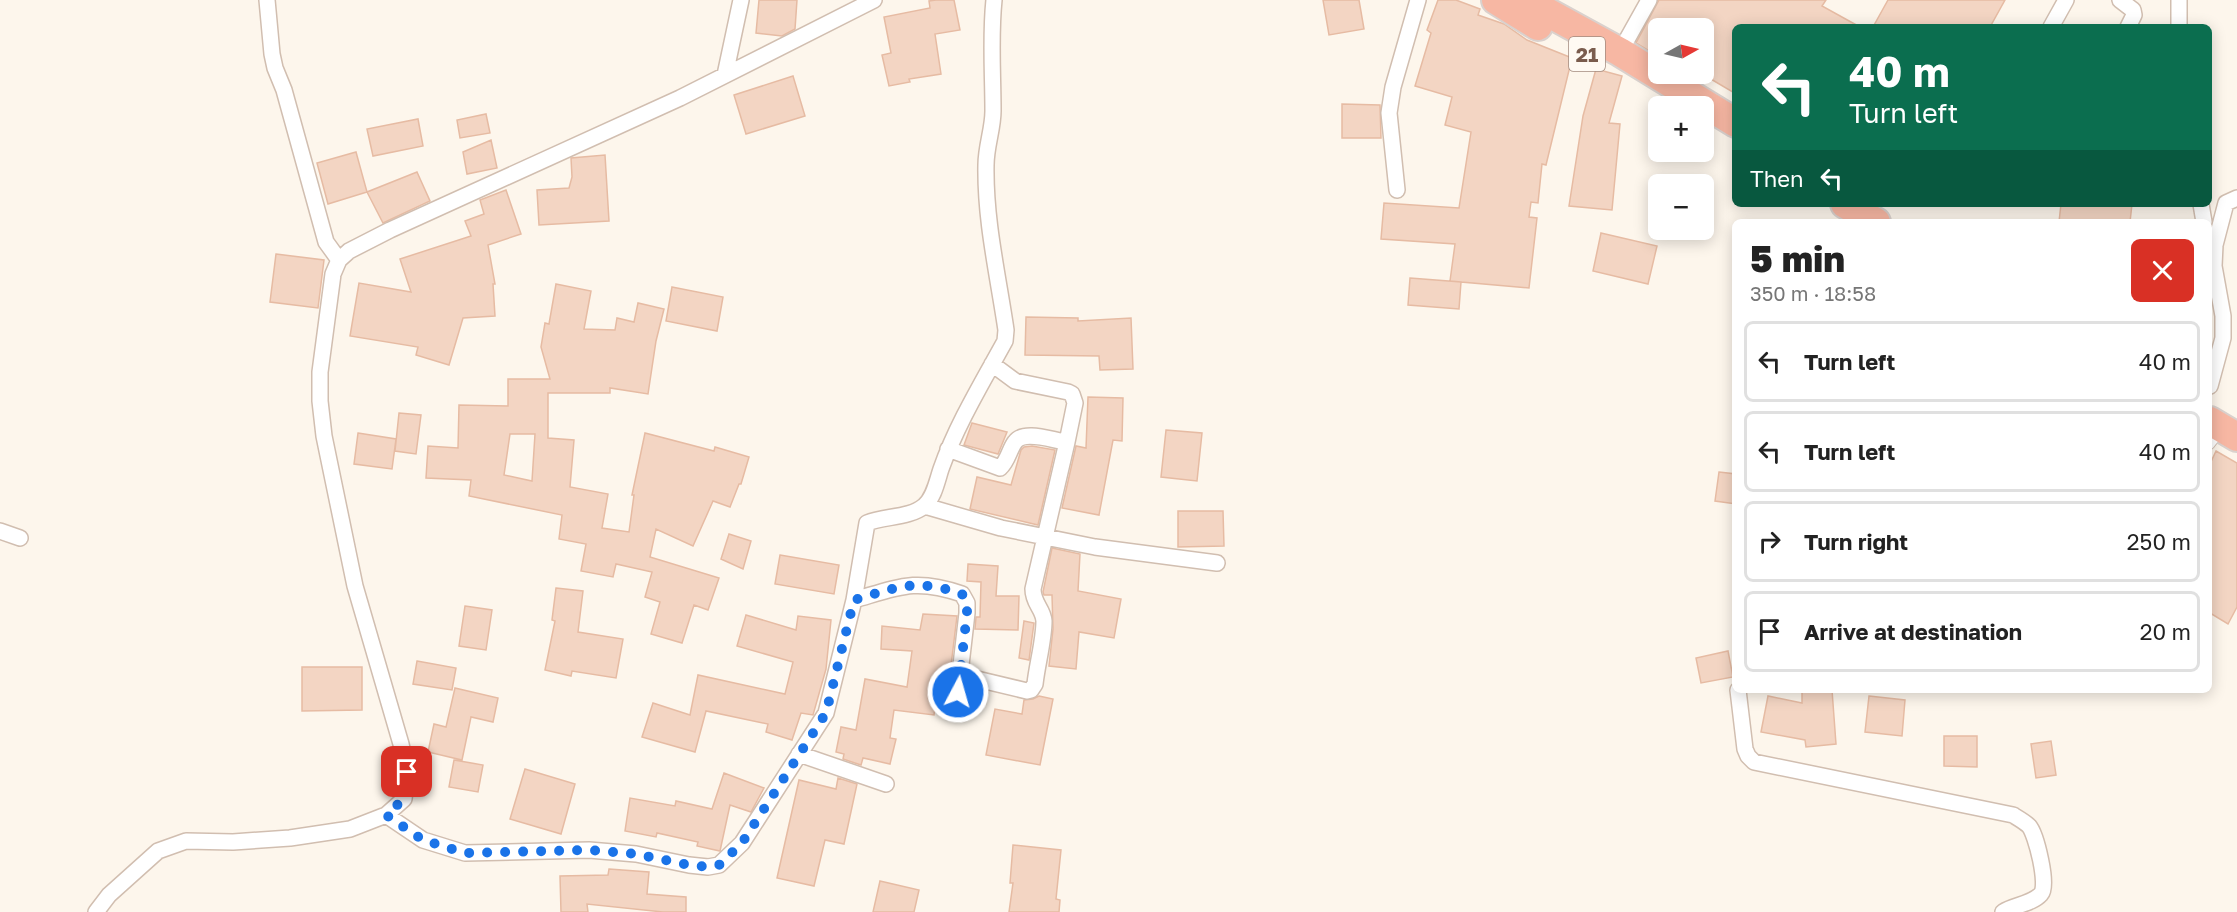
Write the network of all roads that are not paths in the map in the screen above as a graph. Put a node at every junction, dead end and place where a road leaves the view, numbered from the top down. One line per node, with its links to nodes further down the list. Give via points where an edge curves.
1 (267, 0): 27 (street, via 275,68 326,242)
2 (741, 0): 16 (street)
3 (874, 0): 16 (street)
4 (994, 0): 28 (street, via 993,123 986,164 987,193 1006,330 1005,341)
5 (1418, 0): 21 (street, via 1389,112)
6 (1496, 0): 17 (highway, 21)
7 (1524, 0): 15 (highway, 21)
8 (1650, 0): 15 (street)
9 (2066, 0): 12 (street)
10 (2120, 0): 13 (street, via 2133,10)
11 (2179, 0): 14 (street)
12 (2053, 24)
13 (2130, 24)
14 (2179, 24)
15 (1620, 52): 18 (highway, 21)
16 (726, 75): 27 (street, via 390,230)
17 (1660, 96)
18 (1732, 121)
19 (1714, 128): 20 (highway)
20 (1732, 138)
21 (1396, 190)
22 (2237, 198): 29 (street, via 2226,203 2215,245 2223,338)
23 (1850, 207): 25 (highway)
24 (1873, 207): 26 (highway)
25 (1871, 219)
26 (1893, 219)
27 (339, 260): 45 (street, via 327,303 320,401 355,586 407,772 404,799)
28 (992, 364): 32 (street, via 1015,381 1072,394 1075,403); 33 (street)
29 (2212, 379)
30 (2212, 405): 31 (highway)
31 (2223, 430)
32 (1068, 442): 33 (street, via 1021,437 1000,468); 37 (street)
33 (948, 449): 34 (street)
34 (926, 506): 37 (street); 39 (street, via 867,523)
35 (0, 531): 36 (street)
36 (20, 537)
37 (1045, 537): 38 (street); 40 (street, via 1033,589 1034,602 1044,621 1033,688 1027,691)
38 (1217, 563)
39 (854, 600): 40 (street, via 918,584 962,594 967,613); 43 (street, via 826,713)
40 (960, 675): 42 (street)
41 (1738, 693): 47 (street, via 1745,749 1755,762 2013,815 2030,826 2045,887 2035,899)
42 (956, 708)
43 (799, 754): 44 (street); 45 (street, via 742,843 719,865 708,867 589,850 465,853 423,840)
44 (885, 784)
45 (386, 815): 46 (street, via 350,830 290,838 186,841 158,851 109,895)
46 (96, 912)
47 (2003, 912)

